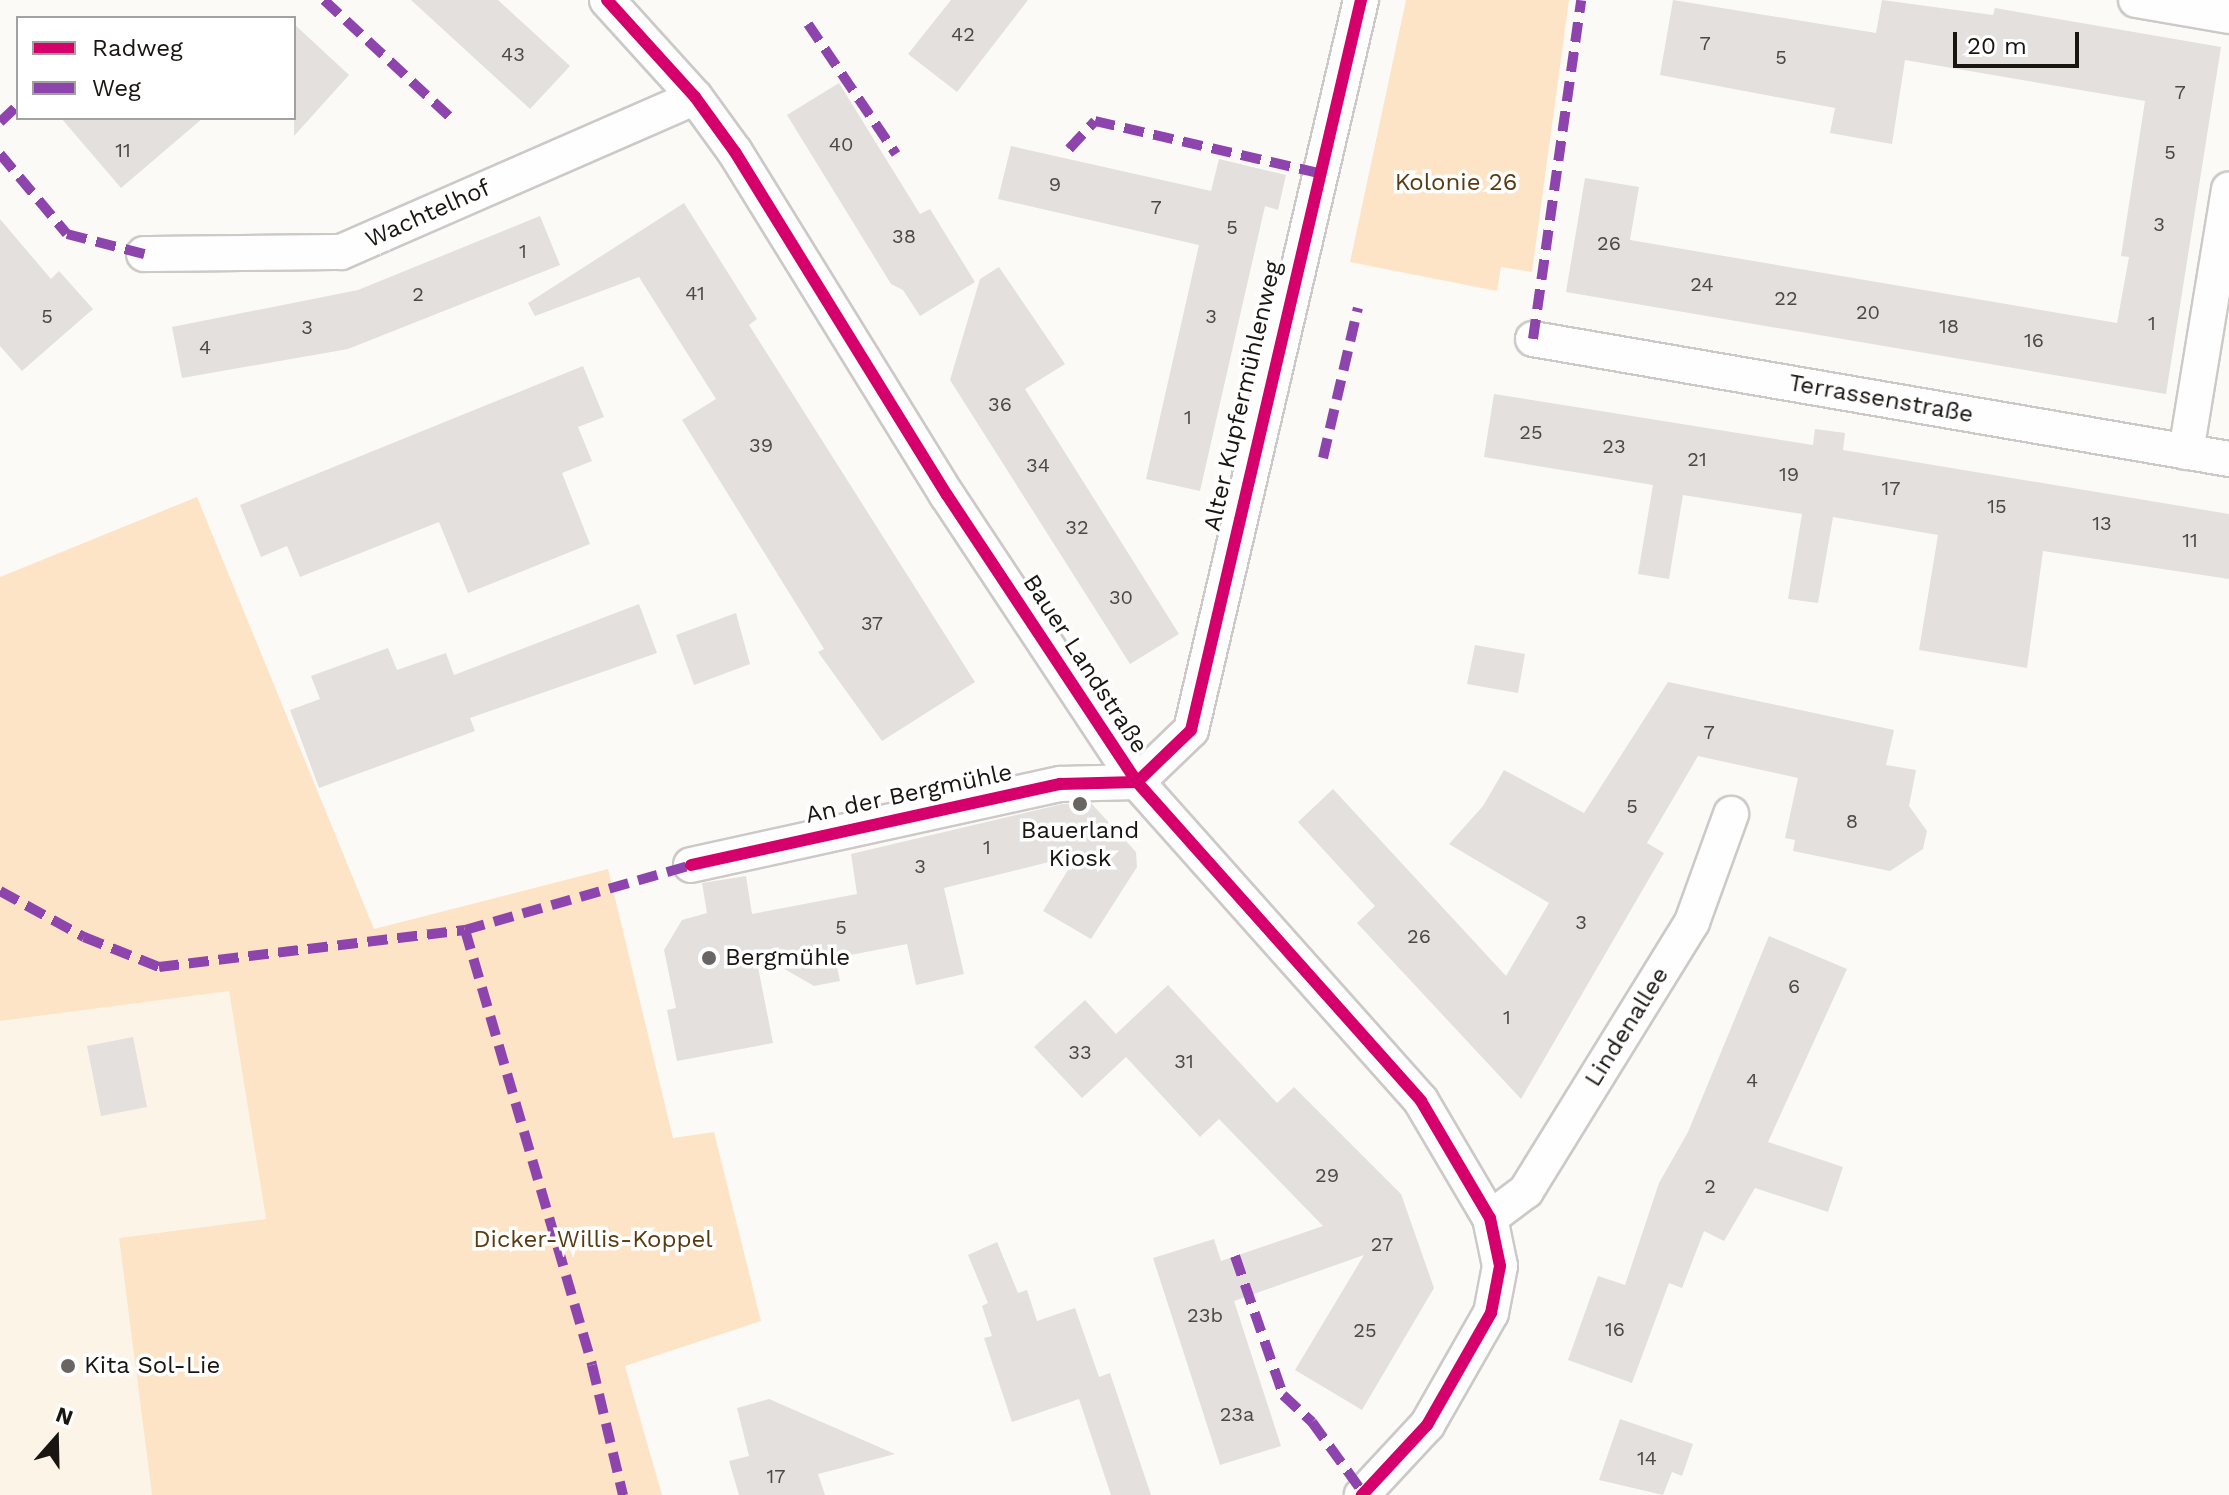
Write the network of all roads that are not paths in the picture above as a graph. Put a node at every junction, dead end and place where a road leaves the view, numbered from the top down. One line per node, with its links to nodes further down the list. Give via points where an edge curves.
1 (607, 0): 5 (street, Bauer Landstraße)
2 (1361, 0): 11 (street, Alter Kupfermühlenweg, via 1191,730)
3 (2136, 0): 4 (street)
4 (2229, 16)
5 (695, 97): 7 (street, Wachtelhof, via 341,252); 11 (street, Bauer Landstraße)
6 (2229, 189): 9 (street)
7 (144, 254)
8 (1533, 339): 9 (street, Terrassenstraße)
9 (2186, 452): 10 (street, Terrassenstraße)
10 (2229, 459)
11 (1137, 782): 13 (street, An der Bergmühle, via 1060,784); 14 (street, Bauer Landstraße, via 1421,1101)
12 (1731, 814): 14 (street, Lindenallee, via 1692,922 1526,1191)
13 (691, 865)
14 (1490, 1218): 15 (street, Bauer Landstraße, via 1500,1266 1491,1313 1427,1425)
15 (1362, 1495)

